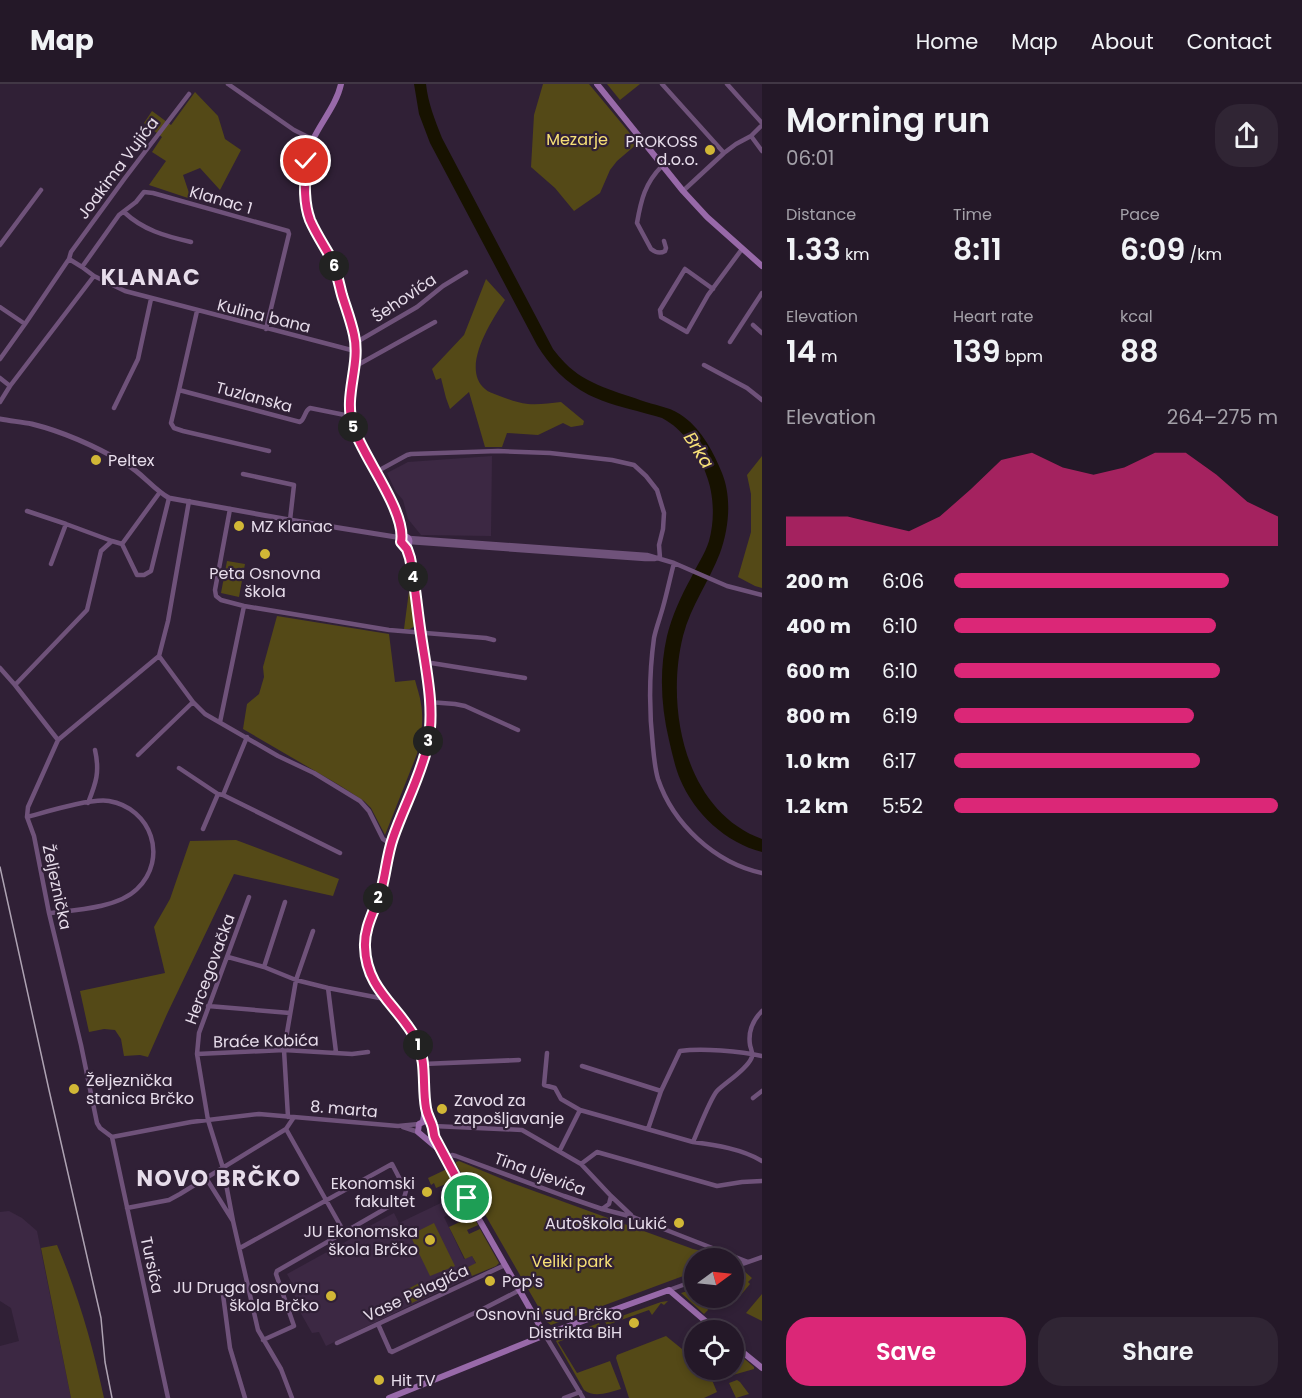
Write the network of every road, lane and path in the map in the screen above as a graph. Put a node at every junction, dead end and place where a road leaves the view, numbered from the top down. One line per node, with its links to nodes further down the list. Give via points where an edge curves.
1 (228, 84): 9 (street)
2 (341, 84): 9 (main road, via 336,100)
3 (597, 84): 12 (main road)
4 (662, 84): 11 (street)
5 (727, 84): 7 (street)
6 (189, 94): 20 (street, Joakima Vujića)
7 (762, 124): 8 (street)
8 (751, 136): 10 (street); 11 (street)
9 (312, 139): 36 (main road, via 306,161 307,207 336,272)
10 (762, 152)
11 (724, 153): 14 (street)
12 (662, 166): 14 (main road); 16 (street, via 644,190 637,223 654,252 665,251)
13 (41, 190): 18 (street)
14 (683, 191): 19 (main road)
15 (123, 212): 17 (street, via 143,227); 22 (street, Klanac 1); 33 (street, Klanac 1, via 142,194 153,192 288,231)
16 (664, 241)
17 (191, 242)
18 (0, 246)
19 (742, 249): 21 (main road); 25 (street)
20 (69, 259): 22 (street, Kulina bana); 31 (street, Joakima Vujića)
21 (762, 266)
22 (82, 267): 24 (street, Kulina bana)
23 (466, 272): 36 (street, Šehovića, via 417,307)
24 (94, 276): 27 (street, Kulina bana); 42 (street)
25 (713, 289): 25 (street, via 687,332 661,317 660,310 685,269)
26 (762, 293): 35 (street)
27 (151, 299): 29 (street, Kulina bana); 46 (street, via 138,359)
28 (0, 307): 31 (street)
29 (197, 311): 33 (street, Kulina bana); 43 (street)
30 (435, 322): 40 (street)
31 (25, 324): 38 (street, Joakima Vujića)
32 (753, 325): 34 (street)
33 (266, 328): 37 (street, Kulina bana)
34 (762, 333)
35 (730, 342)
36 (355, 343): 37 (main road)
37 (355, 351): 40 (main road)
38 (0, 359)
39 (704, 364): 44 (street)
40 (354, 367): 47 (main road)
41 (0, 378): 42 (street)
42 (10, 386): 45 (street)
43 (179, 390): 47 (street, Tuzlanska, via 300,422 310,408); 49 (street, via 171,423 174,428)
44 (762, 400)
45 (0, 402)
46 (114, 408)
47 (350, 416): 50 (main road)
48 (0, 419): 52 (street, via 51,430 91,446 127,464)
49 (269, 451)
50 (376, 472): 59 (main road); 62 (street, via 406,455 498,451 571,455 634,465 657,490 664,513)
51 (243, 474): 57 (street, via 294,485)
52 (160, 492): 53 (street); 61 (street)
53 (169, 498): 54 (street); 61 (street, via 152,571 137,575)
54 (189, 501): 55 (street); 69 (street)
55 (230, 509): 57 (street); 66 (street, via 215,590 218,598)
56 (27, 511): 58 (street)
57 (290, 520): 59 (street)
58 (66, 524): 60 (street); 64 (street)
59 (405, 540): 62 (street); 67 (main road)
60 (112, 541): 61 (street); 73 (street, via 100,551 87,610)
61 (122, 544)
62 (660, 558): 63 (street)
63 (674, 563): 65 (street, via 727,586); 89 (street, via 654,635 651,662 651,727 658,778 667,799 694,836 725,859)
64 (51, 564)
65 (762, 595)
66 (244, 606): 67 (street); 76 (street)
67 (420, 633): 68 (street); 70 (main road)
68 (494, 640)
69 (159, 656): 74 (street); 79 (street)
70 (425, 662): 72 (street); 75 (main road)
71 (0, 669): 73 (street)
72 (525, 678)
73 (15, 685): 79 (street)
74 (193, 702): 76 (street); 81 (street)
75 (429, 702): 77 (street, via 465,706); 87 (main road, via 428,744)
76 (220, 722): 78 (street)
77 (518, 730)
78 (247, 737): 83 (street); 87 (street, via 360,801 383,839)
79 (58, 740): 85 (street)
80 (95, 750): 84 (street, via 98,775)
81 (138, 755)
82 (179, 768): 83 (street)
83 (220, 794): 86 (street); 88 (street)
84 (88, 803): 85 (street); 92 (street, via 124,805 138,815 152,839 150,872 137,889 123,898 95,908)
85 (27, 817): 92 (street, Željeznička)
86 (203, 829)
87 (391, 844): 98 (main road, via 381,891 365,936 368,969)
88 (340, 853)
89 (762, 873)
90 (249, 897): 94 (street, Hercegovačka)
91 (285, 902): 95 (street)
92 (49, 913): 125 (street, Željeznička, via 97,1123)
93 (313, 931): 96 (street)
94 (228, 957): 95 (street); 99 (street, Hercegovačka)
95 (264, 967): 96 (street)
96 (296, 980): 97 (street); 101 (street)
97 (328, 988): 98 (street); 103 (street, Braće Kobića)
98 (385, 999): 110 (main road, via 416,1039)
99 (208, 1006): 101 (street); 106 (street, Hercegovačka)
100 (762, 1011): 107 (street, via 750,1032)
101 (290, 1013): 102 (street)
102 (284, 1050): 103 (street, Braće Kobića); 106 (street, Braće Kobića); 117 (street)
103 (336, 1052): 104 (street, Braće Kobića)
104 (368, 1052)
105 (547, 1053): 116 (street, via 544,1085 555,1088 561,1099)
106 (197, 1054): 118 (street, Hercegovačka)
107 (753, 1054): 108 (street); 112 (street, via 680,1051); 126 (street, via 731,1081 716,1092)
108 (762, 1056)
109 (519, 1060): 110 (street)
110 (423, 1064): 115 (main road)
111 (582, 1066): 112 (street)
112 (661, 1091): 123 (street)
113 (762, 1091): 114 (street)
114 (753, 1098)
115 (425, 1107): 119 (main road); 121 (main road)
116 (580, 1110): 123 (street); 127 (street)
117 (291, 1117): 118 (street, 8. marta, via 259,1114); 120 (street, 8. marta); 122 (street)
118 (208, 1120): 125 (street, 8. marta); 132 (street, Hercegovačka)
119 (421, 1122): 120 (street); 121 (main road, via 427,1121); 124 (main road, via 417,1128)
120 (398, 1126): 124 (street)
121 (432, 1127): 124 (main road, via 429,1135); 127 (street, Tina Ujevića, via 522,1130); 128 (main road)
122 (286, 1129): 132 (street); 136 (street)
123 (648, 1129): 126 (street)
124 (421, 1134): 128 (main road)
125 (112, 1137): 137 (street, Tursića)
126 (693, 1142): 129 (street, via 752,1155)
127 (560, 1150): 130 (street, Tina Ujevića)
128 (442, 1152): 131 (main road)
129 (762, 1161)
130 (581, 1164): 134 (street, via 597,1152 717,1186); 135 (street, Tina Ujevića)
131 (448, 1165): 138 (street, Tina Ujevića, via 448,1157 456,1156); 148 (main road)
132 (223, 1168): 133 (street); 140 (street, Hercegovačka)
133 (206, 1178): 137 (street, via 169,1200); 140 (street)
134 (762, 1181)
135 (611, 1196): 138 (street); 139 (street, Tina Ujevića)
136 (326, 1200): 141 (street); 141 (street, via 392,1164 406,1191 404,1198); 142 (street)
137 (127, 1208): 161 (street, Tursića)
138 (602, 1209): 139 (street, Tina Ujevića)
139 (633, 1217): 143 (street, Tina Ujevića)
140 (233, 1221): 142 (street)
141 (344, 1232): 156 (street, via 277,1271 294,1326)
142 (240, 1248): 156 (street)
143 (709, 1248)
144 (760, 1260): 146 (street)
145 (744, 1261): 146 (street, Tina Ujevića)
146 (748, 1262): 147 (street)
147 (744, 1263)
148 (505, 1265): 151 (main road); 154 (street, Vase Pelagića)
149 (684, 1285): 152 (street)
150 (222, 1287): 162 (street, via 231,1348)
151 (520, 1290): 154 (street, via 392,1352); 155 (main road)
152 (669, 1290): 153 (main road); 155 (main road)
153 (705, 1320)
154 (378, 1324): 157 (street, Vase Pelagića)
155 (545, 1335): 160 (street); 164 (main road)
156 (263, 1340): 163 (street, via 281,1369)
157 (337, 1343)
158 (744, 1353): 159 (main road)
159 (762, 1368)
160 (580, 1392): 165 (street); 166 (street)
161 (168, 1398)
162 (245, 1398)
163 (292, 1398)
164 (389, 1398)
165 (564, 1398)
166 (583, 1398)

